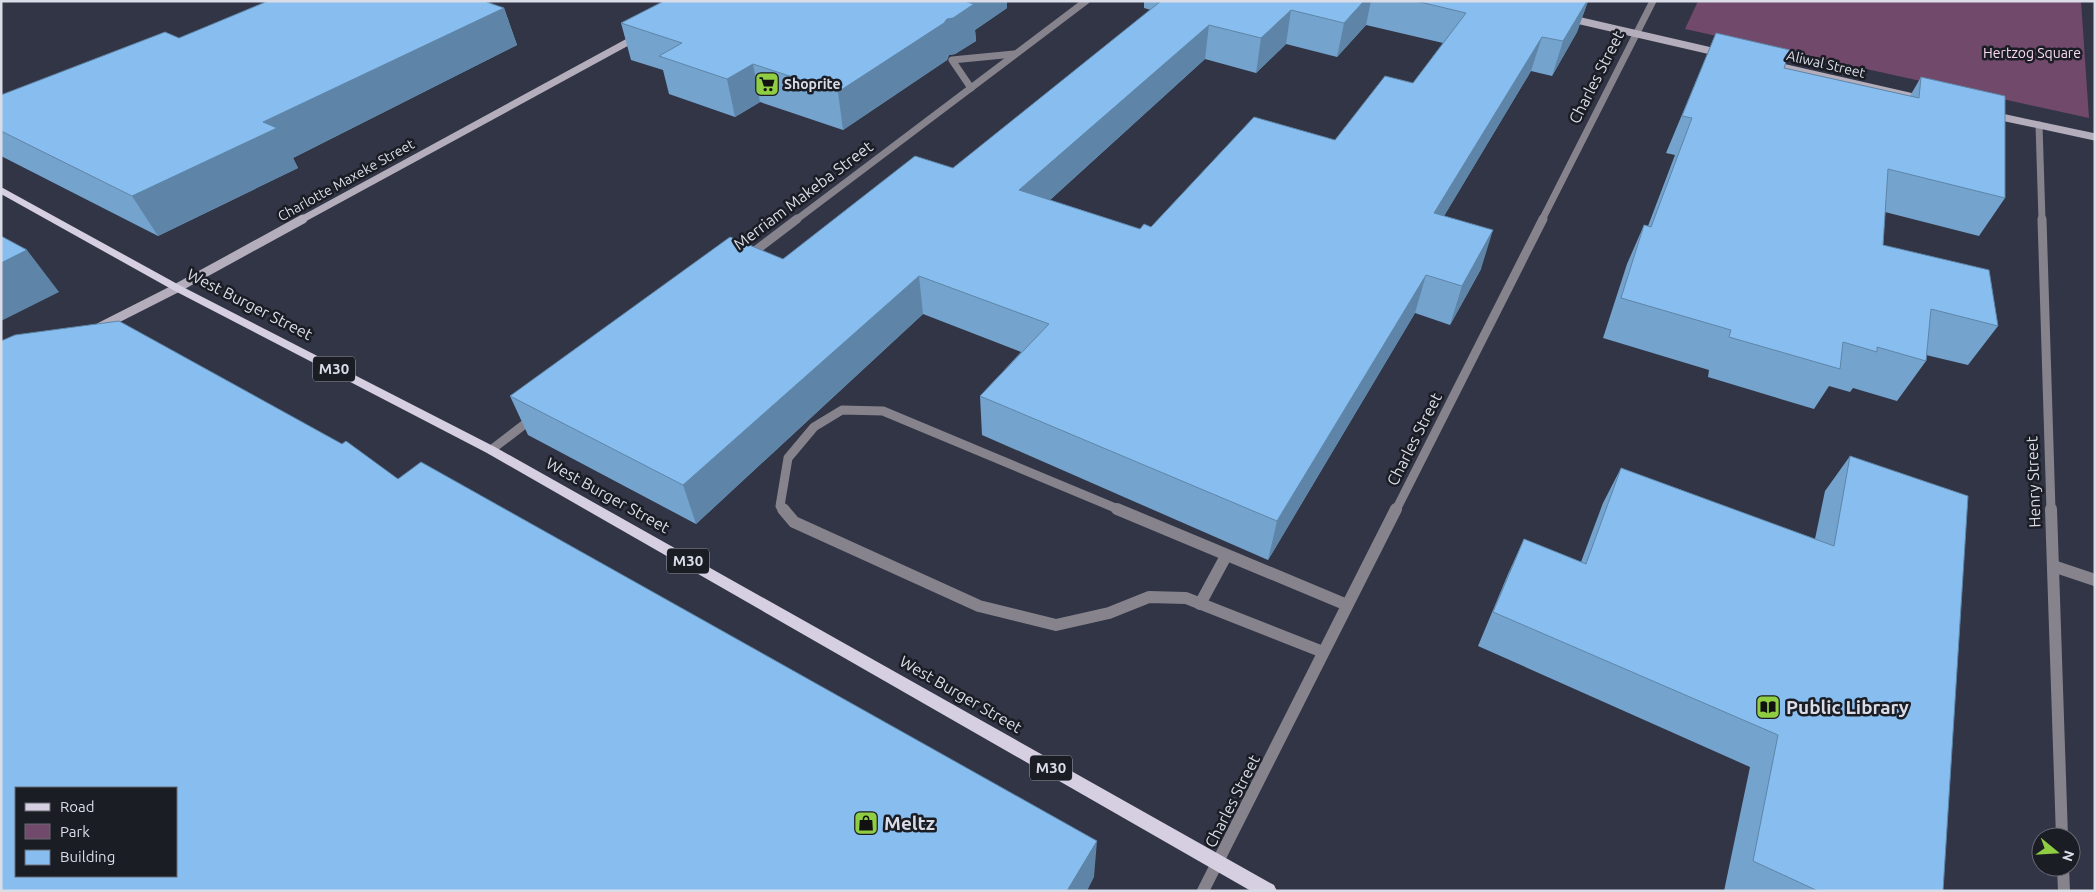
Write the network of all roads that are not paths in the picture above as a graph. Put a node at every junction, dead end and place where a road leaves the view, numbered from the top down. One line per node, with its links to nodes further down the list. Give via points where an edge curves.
1 (1086, 1): 6 (street, Merriam Makeba Street)
2 (1653, 1): 4 (street, Charles Street)
3 (1560, 16): 4 (street)
4 (1635, 34): 7 (street); 24 (street, Charles Street)
5 (641, 35): 16 (street, Charlotte Maxeke Street)
6 (1014, 54): 9 (street, Merriam Makeba Street); 9 (street, via 952,60)
7 (1732, 55)
8 (1770, 64): 10 (street, Aliwal Street)
9 (971, 88): 15 (street, Merriam Makeba Street)
10 (1933, 101)
11 (1981, 112): 12 (street)
12 (2039, 125): 13 (street); 21 (street, Henry Street)
13 (2095, 137)
14 (1, 190): 16 (main road, West Burger Street / M30)
15 (743, 260)
16 (177, 288): 17 (street, Charlotte Maxeke Street); 19 (main road, West Burger Street / M30)
17 (89, 333)
18 (538, 414): 19 (street)
19 (491, 450): 27 (main road, West Burger Street / M30)
20 (1226, 556): 23 (street); 23 (street, via 883,411 842,410 814,427 788,458 780,506 794,522 979,606 1056,625 1109,613 1149,597 1186,598); 24 (street)
21 (2054, 566): 22 (street); 26 (street, Henry Street)
22 (2095, 580)
23 (1200, 604): 25 (street)
24 (1347, 605): 25 (street, Charles Street)
25 (1323, 652): 27 (street, Charles Street)
26 (2062, 827)
27 (1217, 863): 29 (street, Charles Street); 30 (main road, West Burger Street / M30)
28 (2063, 877): 31 (street)
29 (1203, 891)
30 (1268, 891)
31 (2064, 891)

